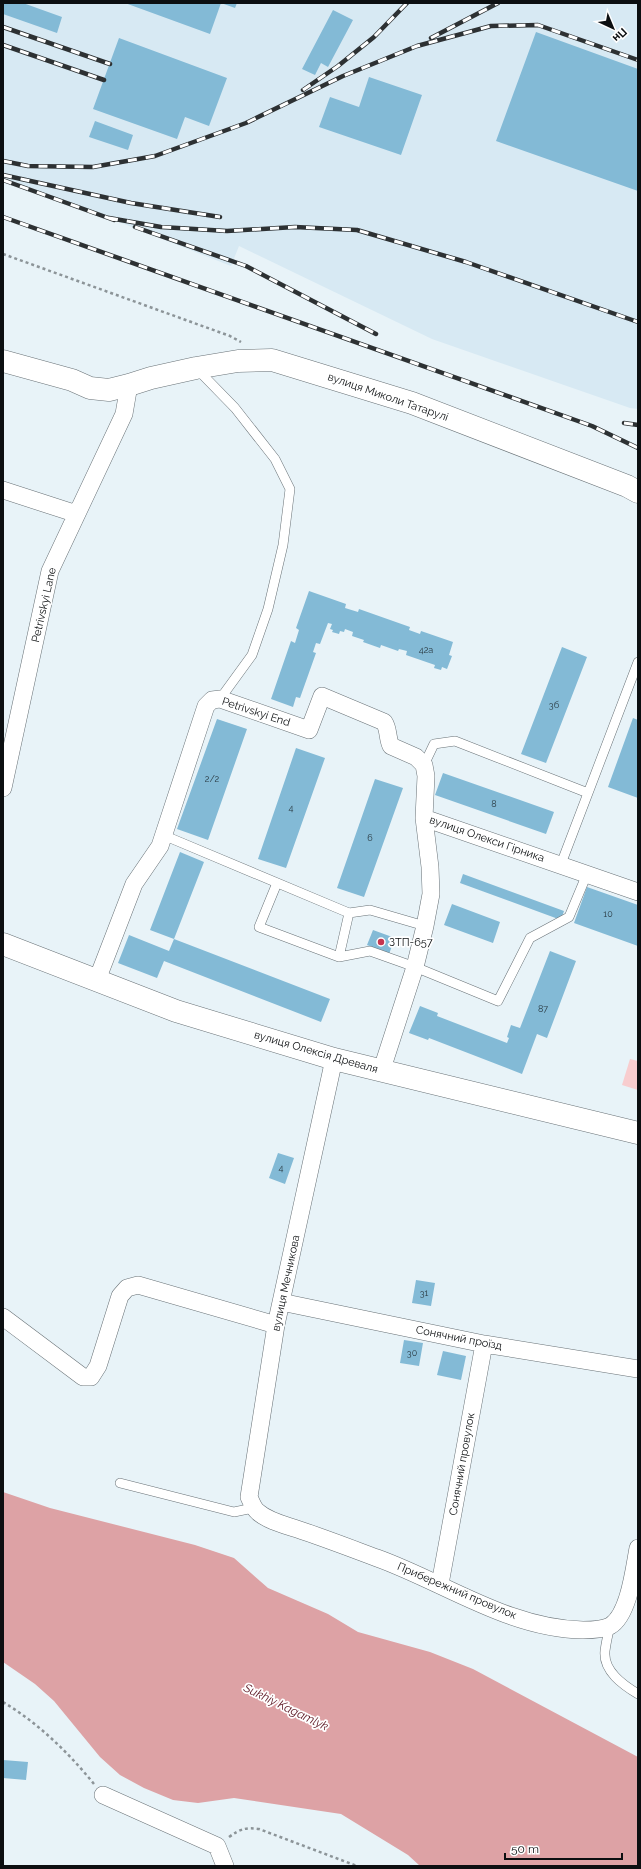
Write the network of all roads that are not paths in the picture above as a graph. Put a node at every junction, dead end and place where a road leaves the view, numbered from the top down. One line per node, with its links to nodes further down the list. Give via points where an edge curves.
1 (3, 361): 3 (street, вулиця Миколи Татарулі, via 72,380 90,388 108,390)
2 (196, 368): 3 (street, вулиця Миколи Татарулі); 5 (street, вулиця Миколи Татарулі, via 238,361 272,360 412,403 608,478); 8 (lane, via 248,424 275,459 290,489 283,545 268,609 252,655)
3 (129, 385): 6 (street, Petrivskyi Lane, via 124,414)
4 (3, 490): 6 (street)
5 (638, 492)
6 (77, 514): 10 (street, Petrivskyi Lane, via 50,571)
7 (638, 662): 11 (lane)
8 (220, 699): 9 (street, Petrivskyi End, via 309,730 322,696 384,722 388,728 391,746 416,758); 13 (street, Petrivskyi End, via 212,700 206,706)
9 (424, 765): 11 (lane, via 434,744 455,741); 12 (street)
10 (3, 788)
11 (588, 793): 14 (lane)
12 (424, 818): 14 (street, вулиця Олекси Гірника); 19 (street, вулиця Олекси Гірника, via 431,894)
13 (163, 835): 16 (lane); 23 (street, Petrivskyi End, via 160,846 134,884)
14 (561, 864): 15 (street, вулиця Олекси Гірника)
15 (587, 874): 17 (street, вулиця Олекси Гірника); 22 (lane, via 569,917 530,938 498,1002)
16 (277, 883): 18 (lane); 21 (lane, via 259,927)
17 (638, 892)
18 (350, 913): 19 (lane, via 370,910); 21 (lane)
19 (425, 926): 22 (street, вулиця Олекси Гірника)
20 (3, 944): 23 (street, вулиця Олексія Древаля)
21 (339, 957): 22 (lane, via 370,951)
22 (415, 967): 25 (street, вулиця Олекси Гірника)
23 (97, 980): 24 (street, вулиця Олексія Древаля, via 176,1011)
24 (334, 1059): 25 (street, вулиця Олексія Древаля); 27 (street, вулиця Мечникова)
25 (381, 1072): 26 (street, вулиця Олексія Древаля)
26 (638, 1133)
27 (281, 1302): 29 (street, вулиця Мечникова); 30 (street, Сонячний проїзд)
28 (3, 1317): 29 (street, via 83,1377 91,1376 98,1366 120,1296 127,1288 138,1285)
29 (276, 1325): 33 (street, вулиця Мечникова, via 249,1497)
30 (484, 1344): 31 (street, Сонячний проїзд); 35 (street, Сонячний провулок)
31 (638, 1368)
32 (120, 1483): 33 (lane, via 234,1512)
33 (254, 1508): 35 (street, Прибережний провулок, via 270,1519 409,1569)
34 (638, 1548): 36 (street, via 625,1605 619,1617)
35 (440, 1584): 36 (street, Прибережний провулок, via 514,1617 561,1630 594,1630)
36 (610, 1626): 37 (lane, via 604,1652 607,1667 624,1686)
37 (638, 1694)
38 (103, 1795): 39 (street, via 217,1846)
39 (225, 1866)

